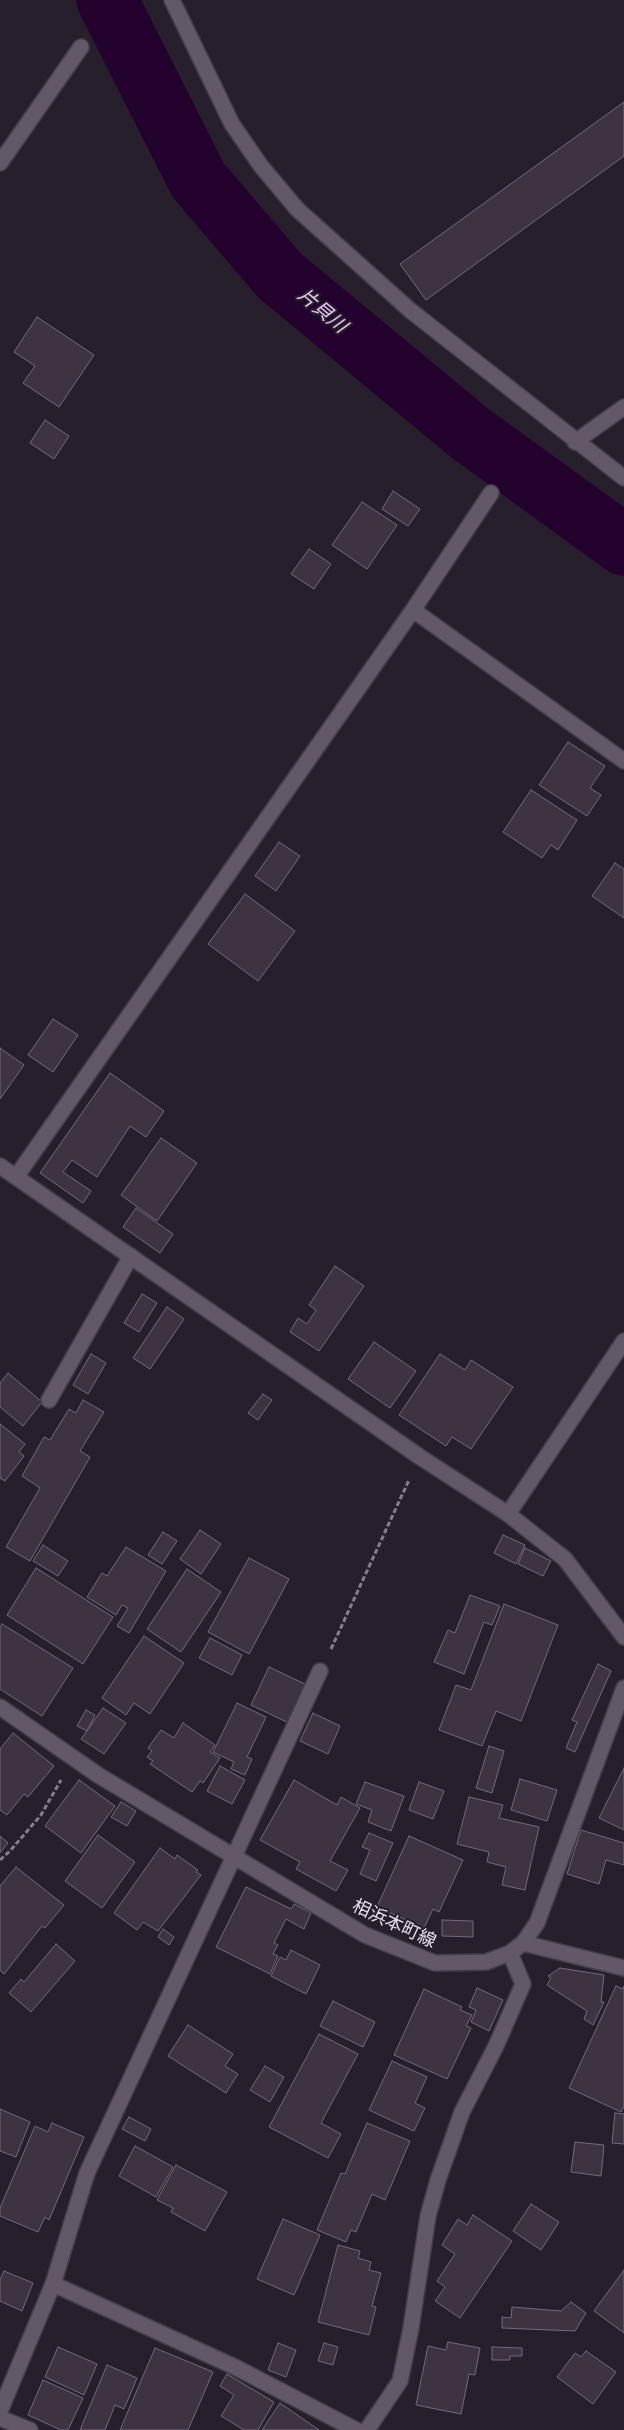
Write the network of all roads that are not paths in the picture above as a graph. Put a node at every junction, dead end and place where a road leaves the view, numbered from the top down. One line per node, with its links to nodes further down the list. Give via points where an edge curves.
1 (172, 0): 5 (street, via 232,124 297,209 411,311)
2 (81, 48): 3 (street)
3 (0, 163)
4 (624, 407): 5 (street)
5 (575, 442): 6 (street)
6 (624, 478)
7 (491, 494): 8 (street)
8 (413, 610): 9 (street); 11 (street)
9 (624, 761)
10 (0, 1166): 11 (street)
11 (16, 1177): 12 (street)
12 (131, 1256): 14 (street); 15 (street)
13 (624, 1341): 15 (street)
14 (49, 1400)
15 (508, 1514): 16 (street, via 565,1559)
16 (624, 1637)
17 (320, 1671): 20 (street)
18 (624, 1688): 21 (street, 相浜本町線, via 537,1923)
19 (0, 1708): 20 (street, 相浜本町線)
20 (235, 1858): 22 (street, 相浜本町線, via 365,1935 435,1963 486,1962); 24 (street, via 87,2173)
21 (523, 1943): 22 (street, 相浜本町線); 23 (street)
22 (510, 1954): 29 (street, via 523,1984 462,2112 428,2216 400,2381)
23 (624, 1968)
24 (53, 2284): 25 (street); 28 (street, via 235,2367)
25 (0, 2411)
26 (0, 2418): 27 (street)
27 (30, 2430)
28 (356, 2430)
29 (366, 2430)

